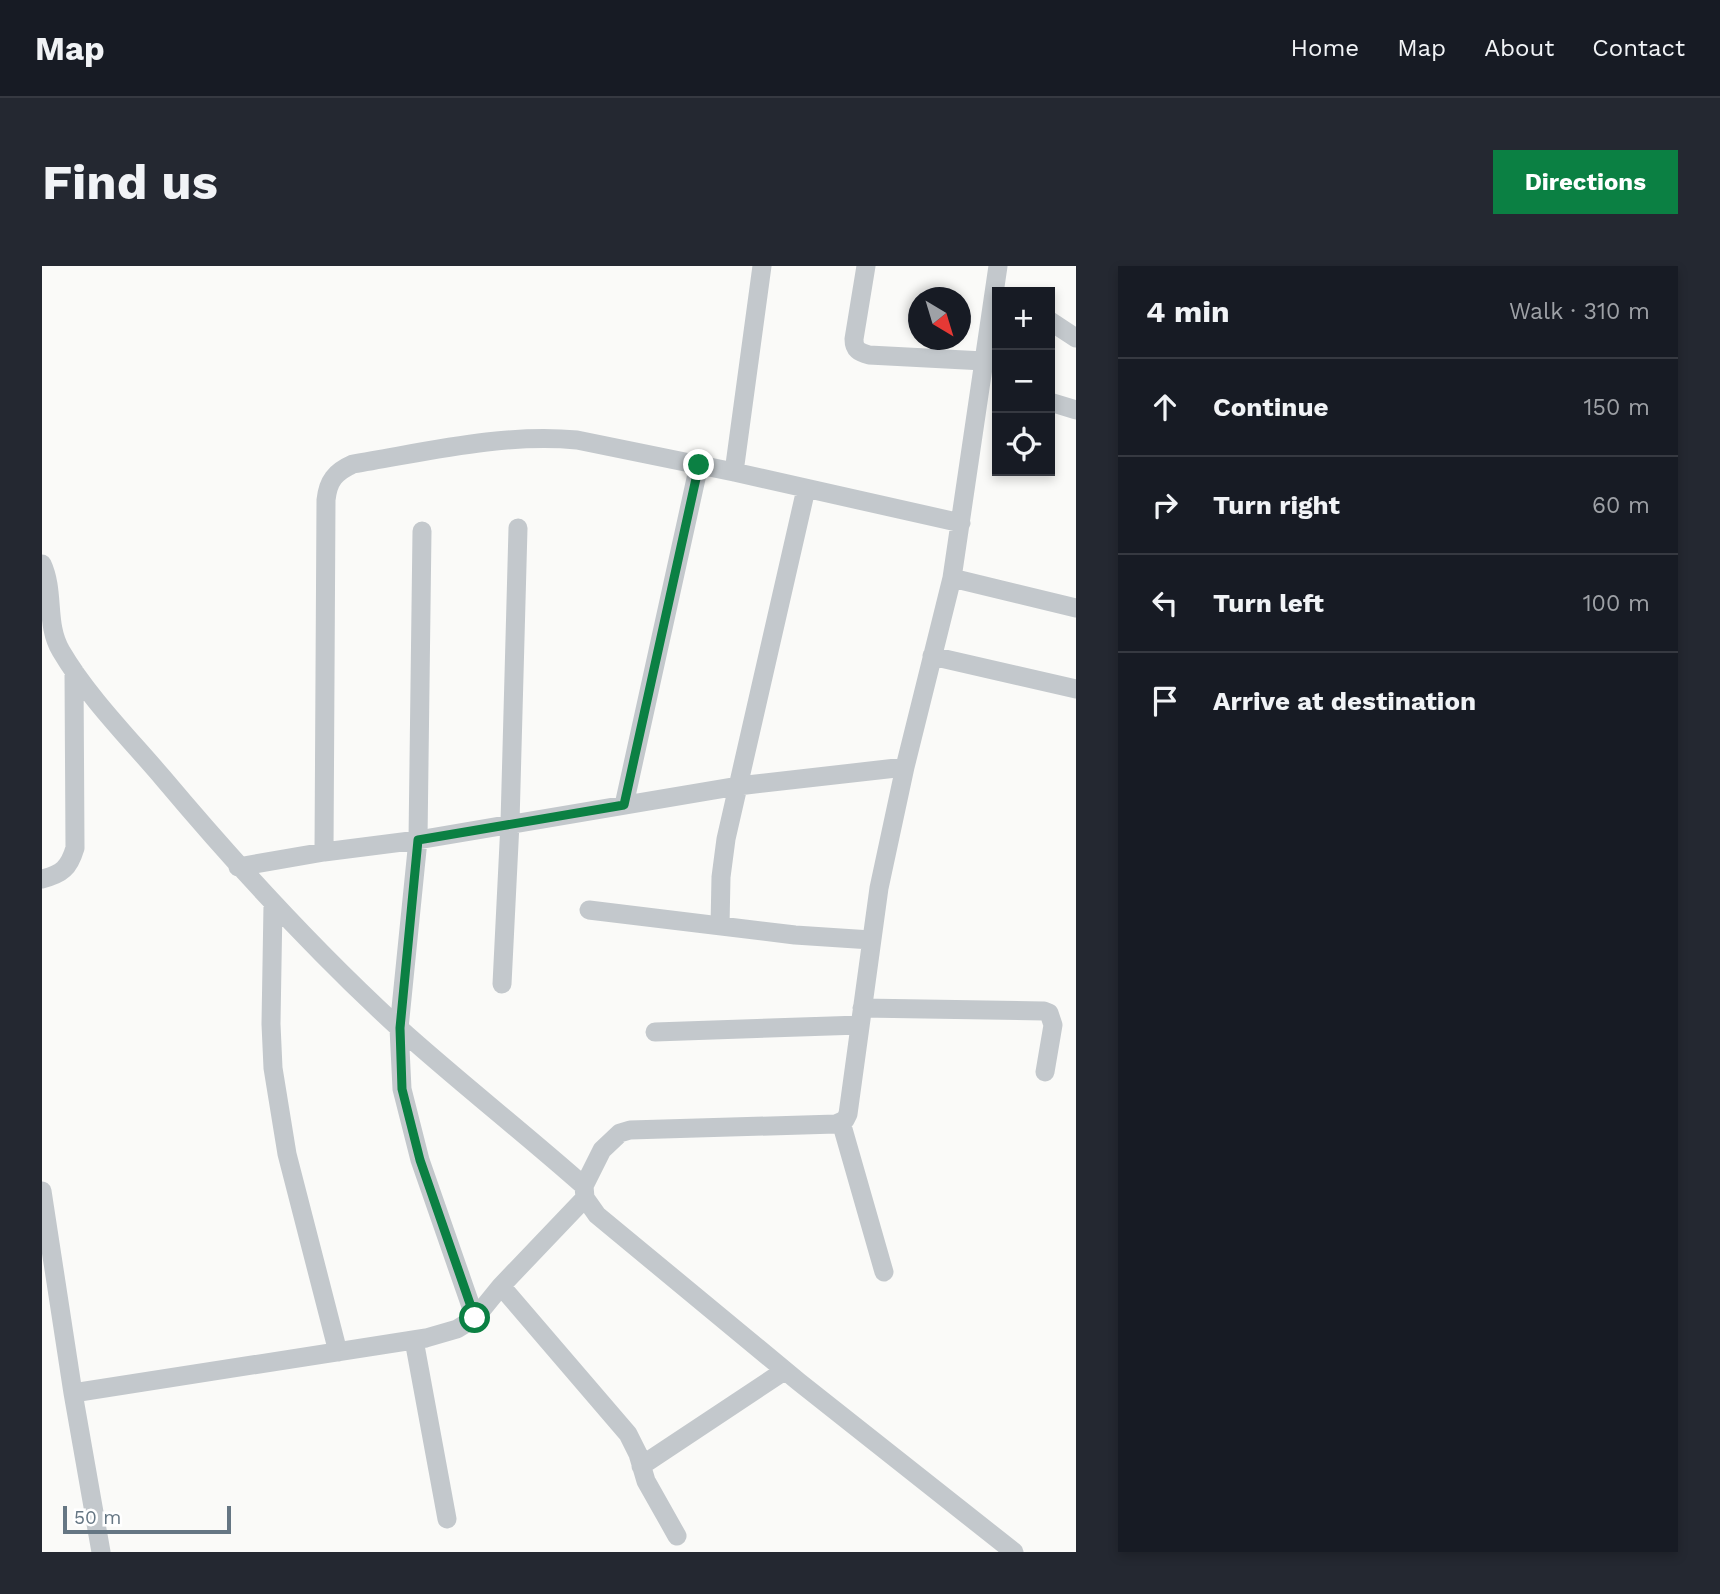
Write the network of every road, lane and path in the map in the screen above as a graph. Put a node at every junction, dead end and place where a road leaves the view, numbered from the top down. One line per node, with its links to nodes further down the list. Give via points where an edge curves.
1 (762, 266): 13 (street)
2 (866, 266): 8 (street, via 854,340 858,351)
3 (998, 266): 4 (street)
4 (996, 287)
5 (992, 320): 8 (street)
6 (1055, 324): 7 (street)
7 (1076, 338)
8 (984, 361): 9 (street)
9 (989, 384): 15 (street)
10 (1055, 404): 11 (street)
11 (1076, 410)
12 (699, 465): 13 (street); 27 (street); 30 (street, via 577,440 517,438 353,464 333,475 326,500)
13 (734, 472): 14 (street)
14 (806, 489): 15 (street); 26 (street)
15 (961, 523): 19 (street)
16 (518, 528): 28 (street)
17 (422, 531): 29 (street)
18 (42, 564): 21 (street, via 49,584)
19 (952, 578): 20 (street); 22 (street)
20 (1076, 608)
21 (48, 639): 23 (street)
22 (932, 656): 24 (street); 25 (street)
23 (74, 671): 31 (street); 32 (street, via 75,848 67,868)
24 (1076, 689)
25 (905, 767): 26 (street); 36 (street)
26 (738, 786): 27 (street); 35 (street, via 722,863)
27 (624, 805): 28 (street)
28 (510, 823): 29 (street); 37 (street)
29 (418, 840): 30 (street); 39 (street)
30 (324, 852): 31 (street)
31 (238, 867): 33 (street)
32 (42, 879)
33 (274, 905): 39 (street); 50 (street, via 272,1068 287,1154)
34 (589, 910): 35 (street)
35 (720, 926): 36 (street)
36 (871, 940): 38 (street)
37 (502, 984)
38 (861, 1016): 40 (street); 41 (street, via 1044,1011 1054,1025); 42 (street, via 848,1114)
39 (400, 1028): 44 (street); 48 (street, via 402,1089 409,1119)
40 (655, 1031)
41 (1045, 1072)
42 (841, 1122): 44 (street, via 630,1130 602,1150); 46 (street)
43 (42, 1191): 45 (street)
44 (585, 1192): 47 (street); 51 (street, via 597,1215)
45 (47, 1263): 52 (street)
46 (884, 1272)
47 (501, 1286): 48 (street); 53 (street, via 628,1434)
48 (475, 1318): 49 (street, via 450,1331)
49 (415, 1340): 50 (street); 54 (street)
50 (338, 1352): 52 (street)
51 (784, 1371): 53 (street); 57 (street)
52 (73, 1393): 56 (street)
53 (641, 1466): 55 (street)
54 (447, 1519)
55 (677, 1536)
56 (101, 1552)
57 (1014, 1552)

